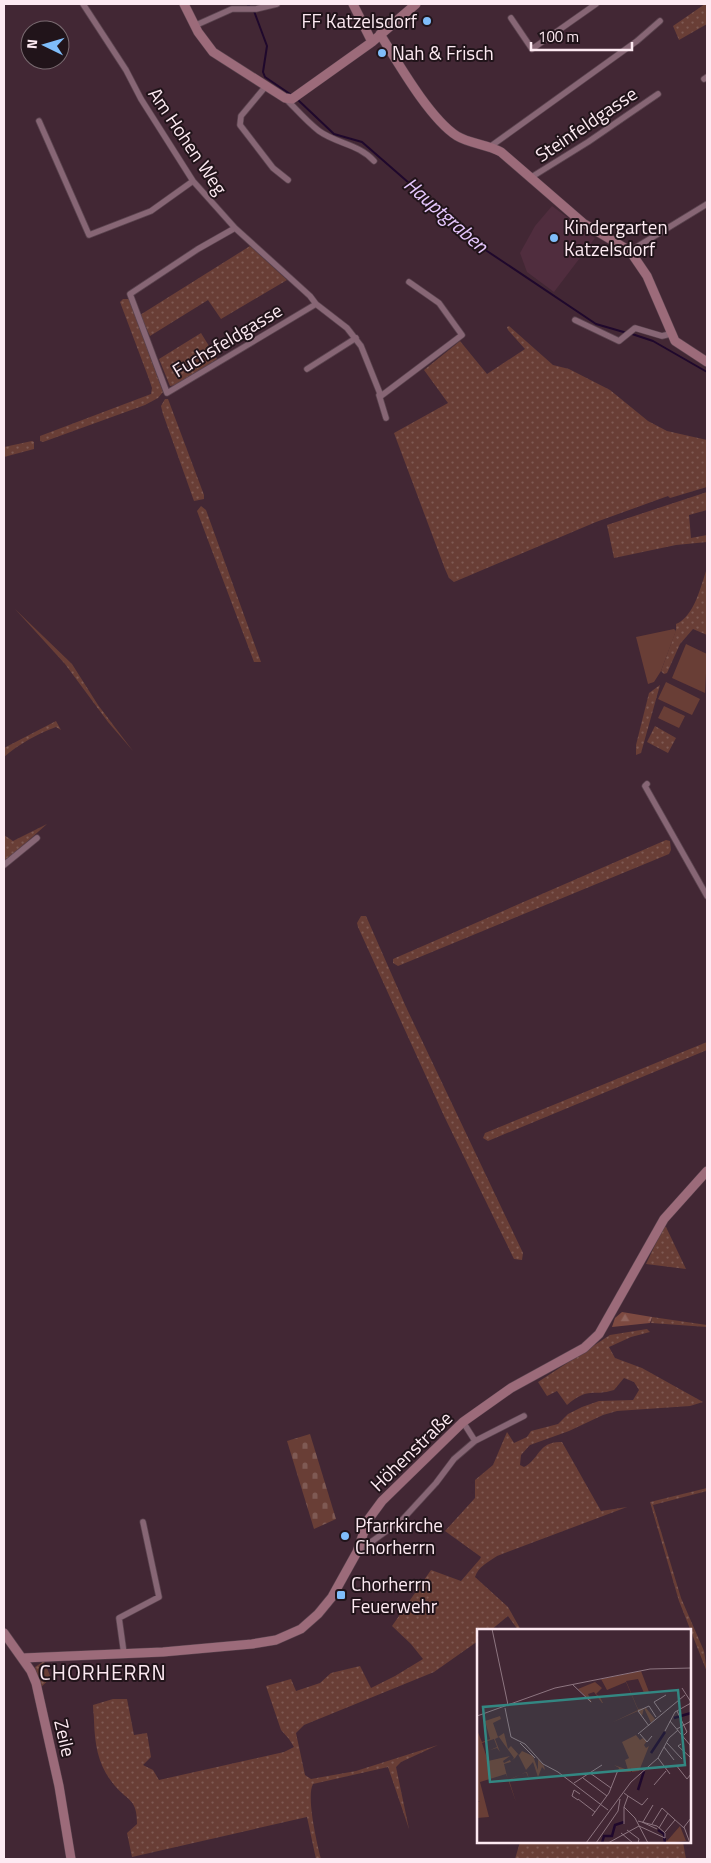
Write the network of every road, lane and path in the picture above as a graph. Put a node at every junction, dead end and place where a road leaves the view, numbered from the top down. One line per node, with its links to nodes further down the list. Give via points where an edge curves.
1 (83, 4): 20 (street, Am Hohen Weg)
2 (184, 4): 9 (street)
3 (277, 4): 9 (street, via 256,9 232,9)
4 (353, 4): 11 (street)
5 (416, 4): 10 (street)
6 (596, 4): 7 (street, via 532,49)
7 (511, 18)
8 (660, 21): 16 (street, via 638,41)
9 (194, 26): 12 (street, via 213,52)
10 (380, 34): 11 (street); 16 (street, via 443,125 459,137)
11 (372, 42): 14 (street)
12 (266, 86): 14 (street); 19 (street, via 241,116 240,125 273,168)
13 (658, 94): 18 (street, Steinfeldgasse)
14 (292, 98): 17 (street, via 320,131 334,140 366,151)
15 (39, 121): 20 (street, via 89,235 151,211)
16 (490, 146): 18 (street)
17 (374, 161)
18 (530, 178): 23 (street, via 583,223)
19 (288, 180)
20 (193, 181): 22 (street, Am Hohen Weg)
21 (707, 204): 23 (street)
22 (235, 228): 25 (street, Am Hohen Weg); 25 (street, Fuchsfeldgasse, via 130,294 167,393)
23 (630, 251): 27 (street, via 647,276)
24 (409, 282): 31 (street, via 439,304 462,335)
25 (316, 304): 28 (street, Am Hohen Weg)
26 (575, 320): 27 (street, via 619,341 635,328 662,336)
27 (670, 334): 29 (street, via 680,346)
28 (356, 338): 30 (street); 31 (street, Am Hohen Weg)
29 (707, 362)
30 (308, 369)
31 (381, 396): 32 (street, Am Hohen Weg, via 378,395)
32 (386, 418)
33 (647, 784): 36 (street, via 645,786)
34 (37, 838): 35 (street)
35 (4, 865)
36 (707, 896)
37 (707, 1170): 39 (street, Höhenstraße, via 653,1236 612,1314 593,1341 511,1388)
38 (524, 1416): 40 (street)
39 (463, 1422): 40 (street); 42 (street, Höhenstraße, via 374,1510)
40 (476, 1441): 42 (street, via 454,1459 436,1484 402,1520)
41 (143, 1522): 44 (street, via 158,1598 119,1618)
42 (357, 1552): 44 (street, Höhenstraße, via 318,1614 288,1636 252,1644)
43 (4, 1633): 45 (street, Zeile)
44 (124, 1654): 45 (street, Höhenstraße)
45 (23, 1658): 46 (street, Zeile, via 39,1694)
46 (71, 1859)

